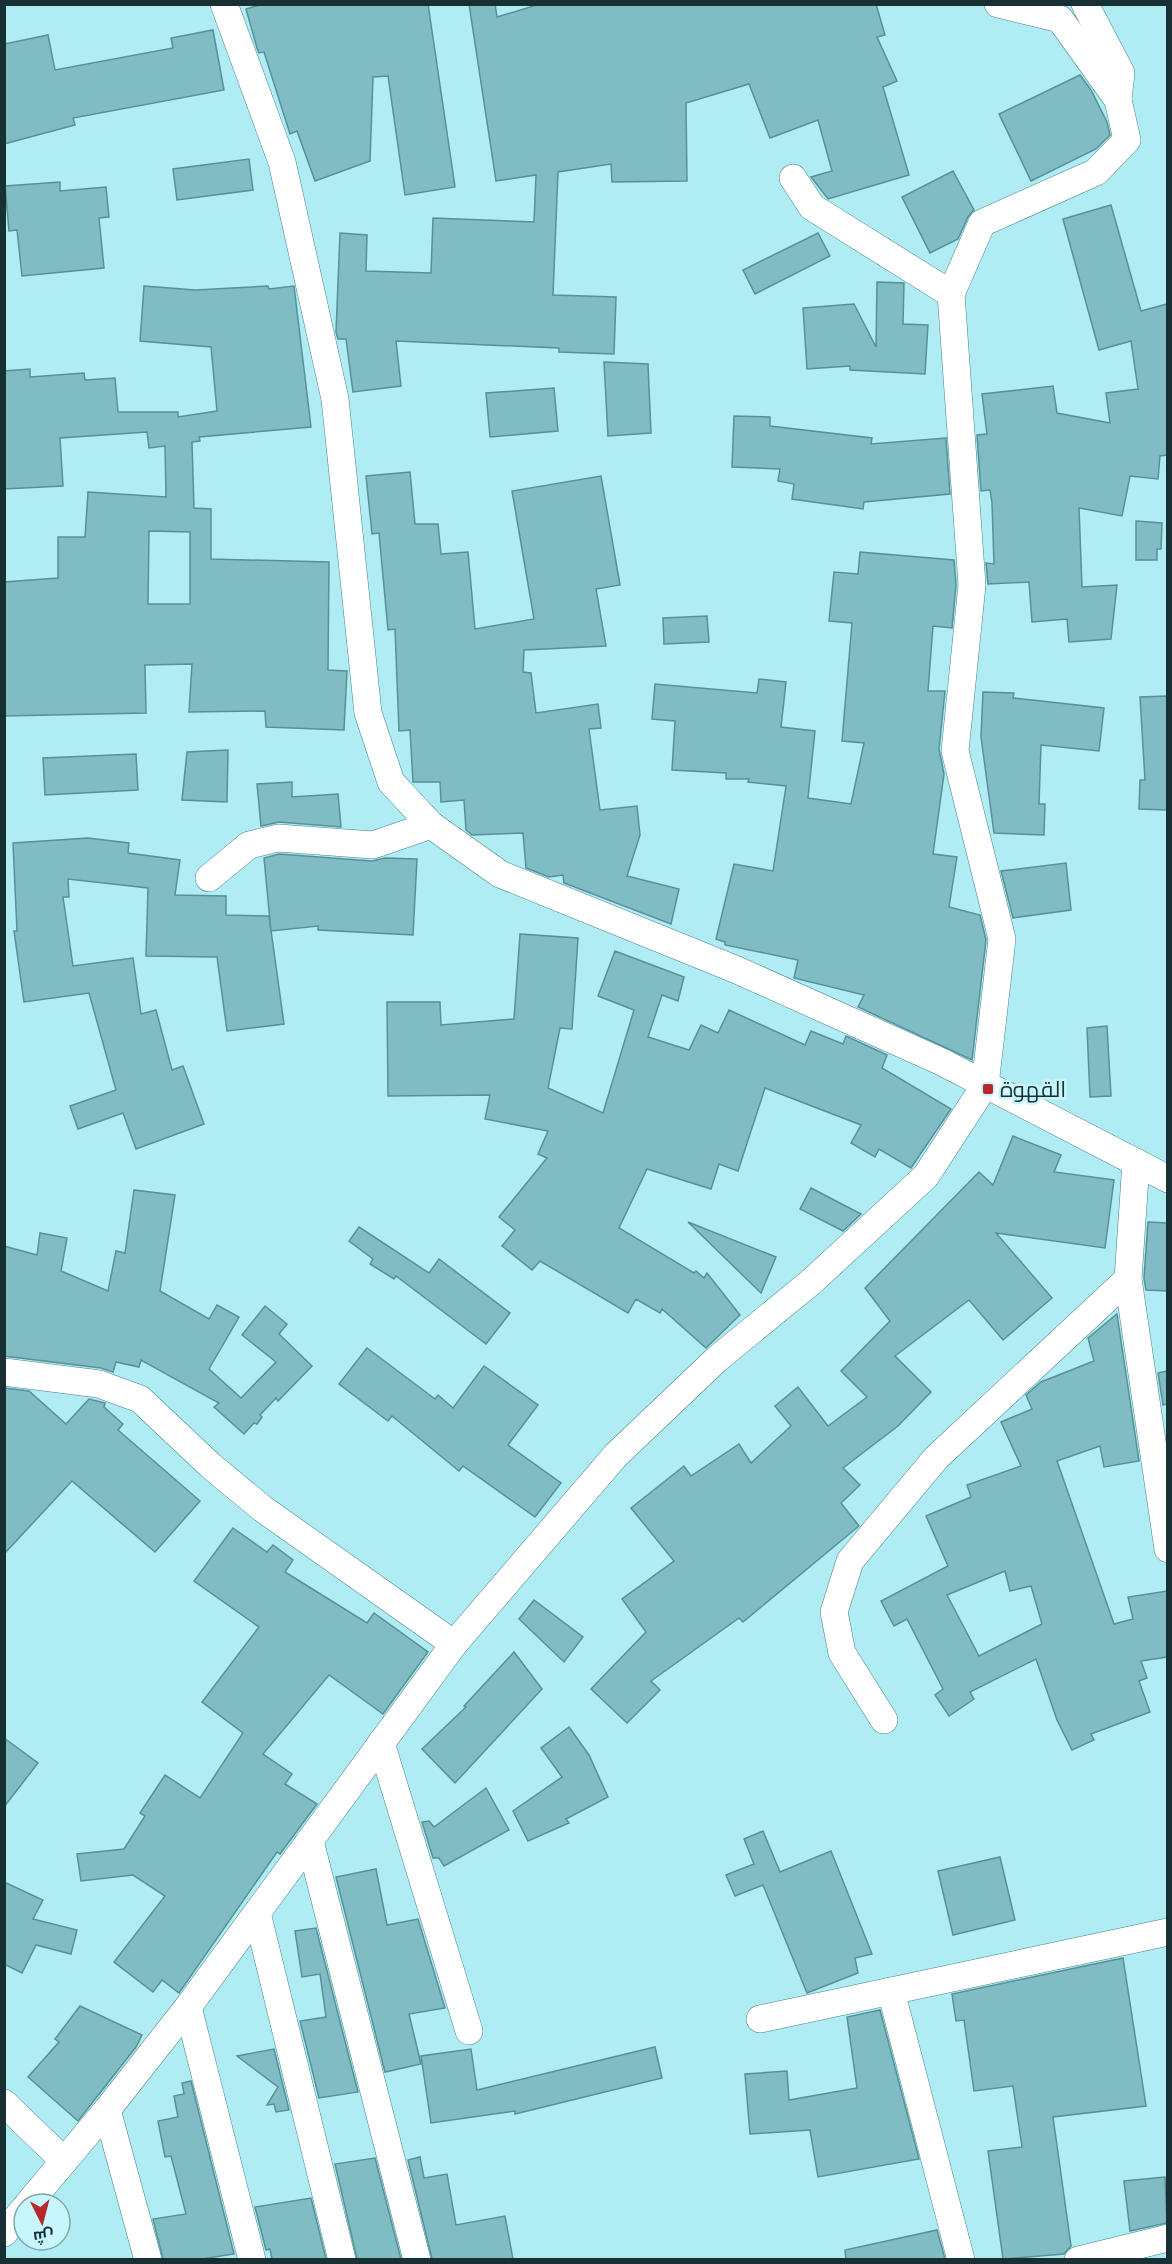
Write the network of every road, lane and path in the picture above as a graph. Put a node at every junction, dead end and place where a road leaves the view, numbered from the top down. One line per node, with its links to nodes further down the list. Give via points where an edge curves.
1 (224, 4): 7 (street, via 282,162 335,399 368,713 391,782)
2 (998, 4): 4 (street, via 1060,19)
3 (1085, 4): 4 (street, via 1121,73)
4 (1118, 100): 6 (street, via 1127,140 1096,172 982,223)
5 (793, 178): 6 (street, via 812,207)
6 (951, 294): 9 (street, via 972,585 955,751 1002,939)
7 (431, 825): 8 (street, via 373,845 278,838 249,845); 9 (street, via 500,873 737,970)
8 (209, 878)
9 (985, 1084): 10 (street); 15 (street, via 926,1176 812,1282 717,1359 616,1455)
10 (1136, 1161): 11 (street); 12 (street)
11 (1167, 1179)
12 (1128, 1279): 14 (street); 16 (street, via 936,1458 850,1561 834,1612 842,1653)
13 (4, 1372): 15 (street, via 99,1384 140,1399 263,1509)
14 (1167, 1549)
15 (454, 1644): 17 (street)
16 (884, 1720)
17 (381, 1743): 18 (street); 24 (street)
18 (310, 1841): 19 (street); 33 (street)
19 (257, 1913): 22 (street); 32 (street)
20 (1167, 1932): 21 (street)
21 (891, 1991): 23 (street); 34 (street)
22 (188, 2007): 26 (street); 31 (street)
23 (760, 2019)
24 (469, 2031)
25 (4, 2103): 27 (street)
26 (107, 2110): 27 (street); 30 (street)
27 (64, 2161): 28 (street)
28 (38, 2192)
29 (1156, 2246): 35 (street)
30 (148, 2259)
31 (252, 2259)
32 (342, 2259)
33 (417, 2259)
34 (961, 2259)
35 (1078, 2259)

